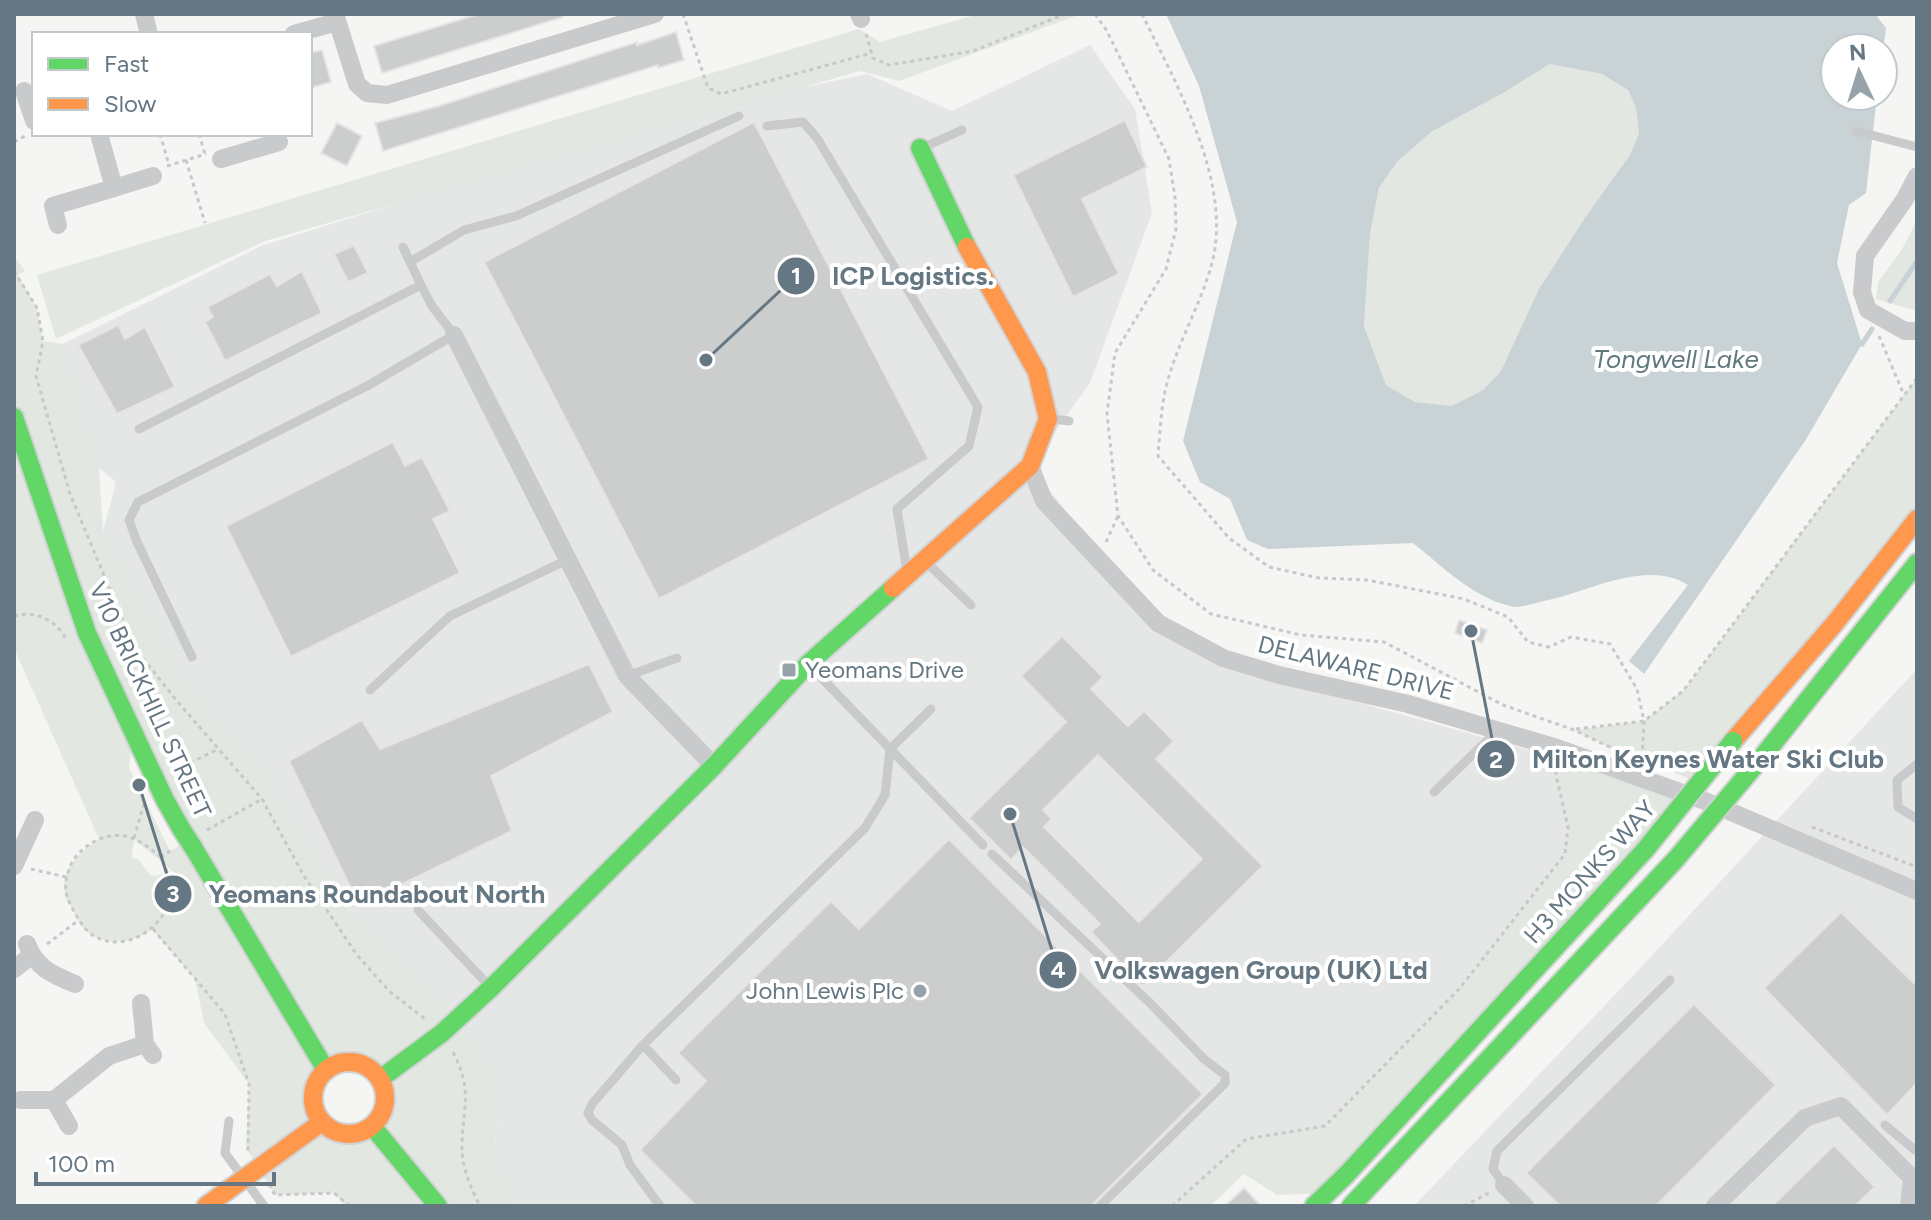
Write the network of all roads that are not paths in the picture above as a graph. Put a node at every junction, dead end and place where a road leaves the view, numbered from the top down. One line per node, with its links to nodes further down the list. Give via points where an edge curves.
1 (655, 14): 2 (street, via 387,95 367,93 357,84)
2 (336, 18): 3 (street)
3 (299, 32)
4 (24, 91): 5 (street)
5 (32, 111)
6 (739, 116): 20 (lane, via 516,216 464,230)
7 (767, 126): 33 (lane, via 803,122 817,138 978,407 969,446 897,509)
8 (962, 130): 13 (lane)
9 (1856, 131): 12 (lane)
10 (100, 136): 17 (street)
11 (266, 140): 14 (street)
12 (1917, 147)
13 (920, 148): 25 (street, via 947,210 1028,348)
14 (213, 156)
15 (153, 176): 17 (street)
16 (1917, 176): 22 (street, via 1865,256 1862,292 1868,310 1905,331)
17 (114, 188): 18 (street, via 53,206)
18 (58, 225)
19 (403, 247): 20 (lane)
20 (410, 262): 21 (lane)
21 (421, 285): 23 (lane); 27 (lane)
22 (1917, 331)
23 (454, 335): 30 (street); 35 (lane, via 367,386 138,502 129,520)
24 (14, 417): 59 (street, V10 BRICKHILL STREET, via 87,633 165,800)
25 (1048, 419): 26 (lane); 28 (street)
26 (1069, 421)
27 (139, 429)
28 (1030, 466): 31 (street); 41 (street, DELAWARE DRIVE, via 1044,501 1158,623 1223,658)
29 (1917, 519): 77 (street, H3 MONKS WAY, bridge, via 1645,850)
30 (567, 560): 38 (street); 39 (lane, via 450,616)
31 (924, 560): 33 (street); 34 (lane)
32 (1917, 563): 78 (street, bridge, via 1676,859)
33 (907, 575): 37 (street)
34 (971, 605)
35 (192, 657)
36 (677, 658): 38 (lane)
37 (808, 664): 42 (lane); 44 (street)
38 (627, 676): 44 (street)
39 (370, 690)
40 (931, 709): 42 (lane)
41 (1497, 730): 45 (lane); 51 (street, DELAWARE DRIVE, via 1705,801)
42 (890, 749): 48 (lane); 58 (lane, via 885,795 865,828)
43 (1917, 764): 46 (lane, via 1897,780 1898,807)
44 (714, 766): 56 (street)
45 (1434, 792)
46 (1917, 819)
47 (35, 820): 50 (street)
48 (983, 845)
49 (992, 854): 76 (lane, via 1225,1075 1225,1083)
50 (15, 866)
51 (1917, 891)
52 (418, 910): 56 (lane)
53 (14, 969): 55 (street, via 29,950 48,973)
54 (1670, 980): 71 (lane, via 1497,1151 1493,1169)
55 (75, 984)
56 (491, 988): 60 (street)
57 (141, 1003): 63 (street, via 149,1049 109,1056)
58 (643, 1045): 61 (lane); 75 (lane, via 588,1113 622,1145)
59 (326, 1070): 60 (street, via 356,1063); 65 (street, via 313,1099)
60 (380, 1079): 68 (street, via 384,1106)
61 (676, 1080)
62 (16, 1099): 63 (street)
63 (54, 1100): 67 (street)
64 (229, 1121): 70 (lane, via 225,1153)
65 (322, 1122): 68 (street, via 343,1134); 70 (street)
66 (1885, 1125): 69 (lane)
67 (69, 1126)
68 (372, 1126): 74 (street)
69 (1917, 1149)
70 (243, 1179): 72 (street); 73 (lane)
71 (1504, 1185): 79 (street)
72 (206, 1206)
73 (264, 1206)
74 (438, 1206)
75 (660, 1206)
76 (1100, 1206)
77 (1314, 1206)
78 (1351, 1206)
79 (1525, 1206)
80 (1715, 1206): 81 (street, via 1805,1118 1841,1106 1912,1178)
81 (1909, 1206)

